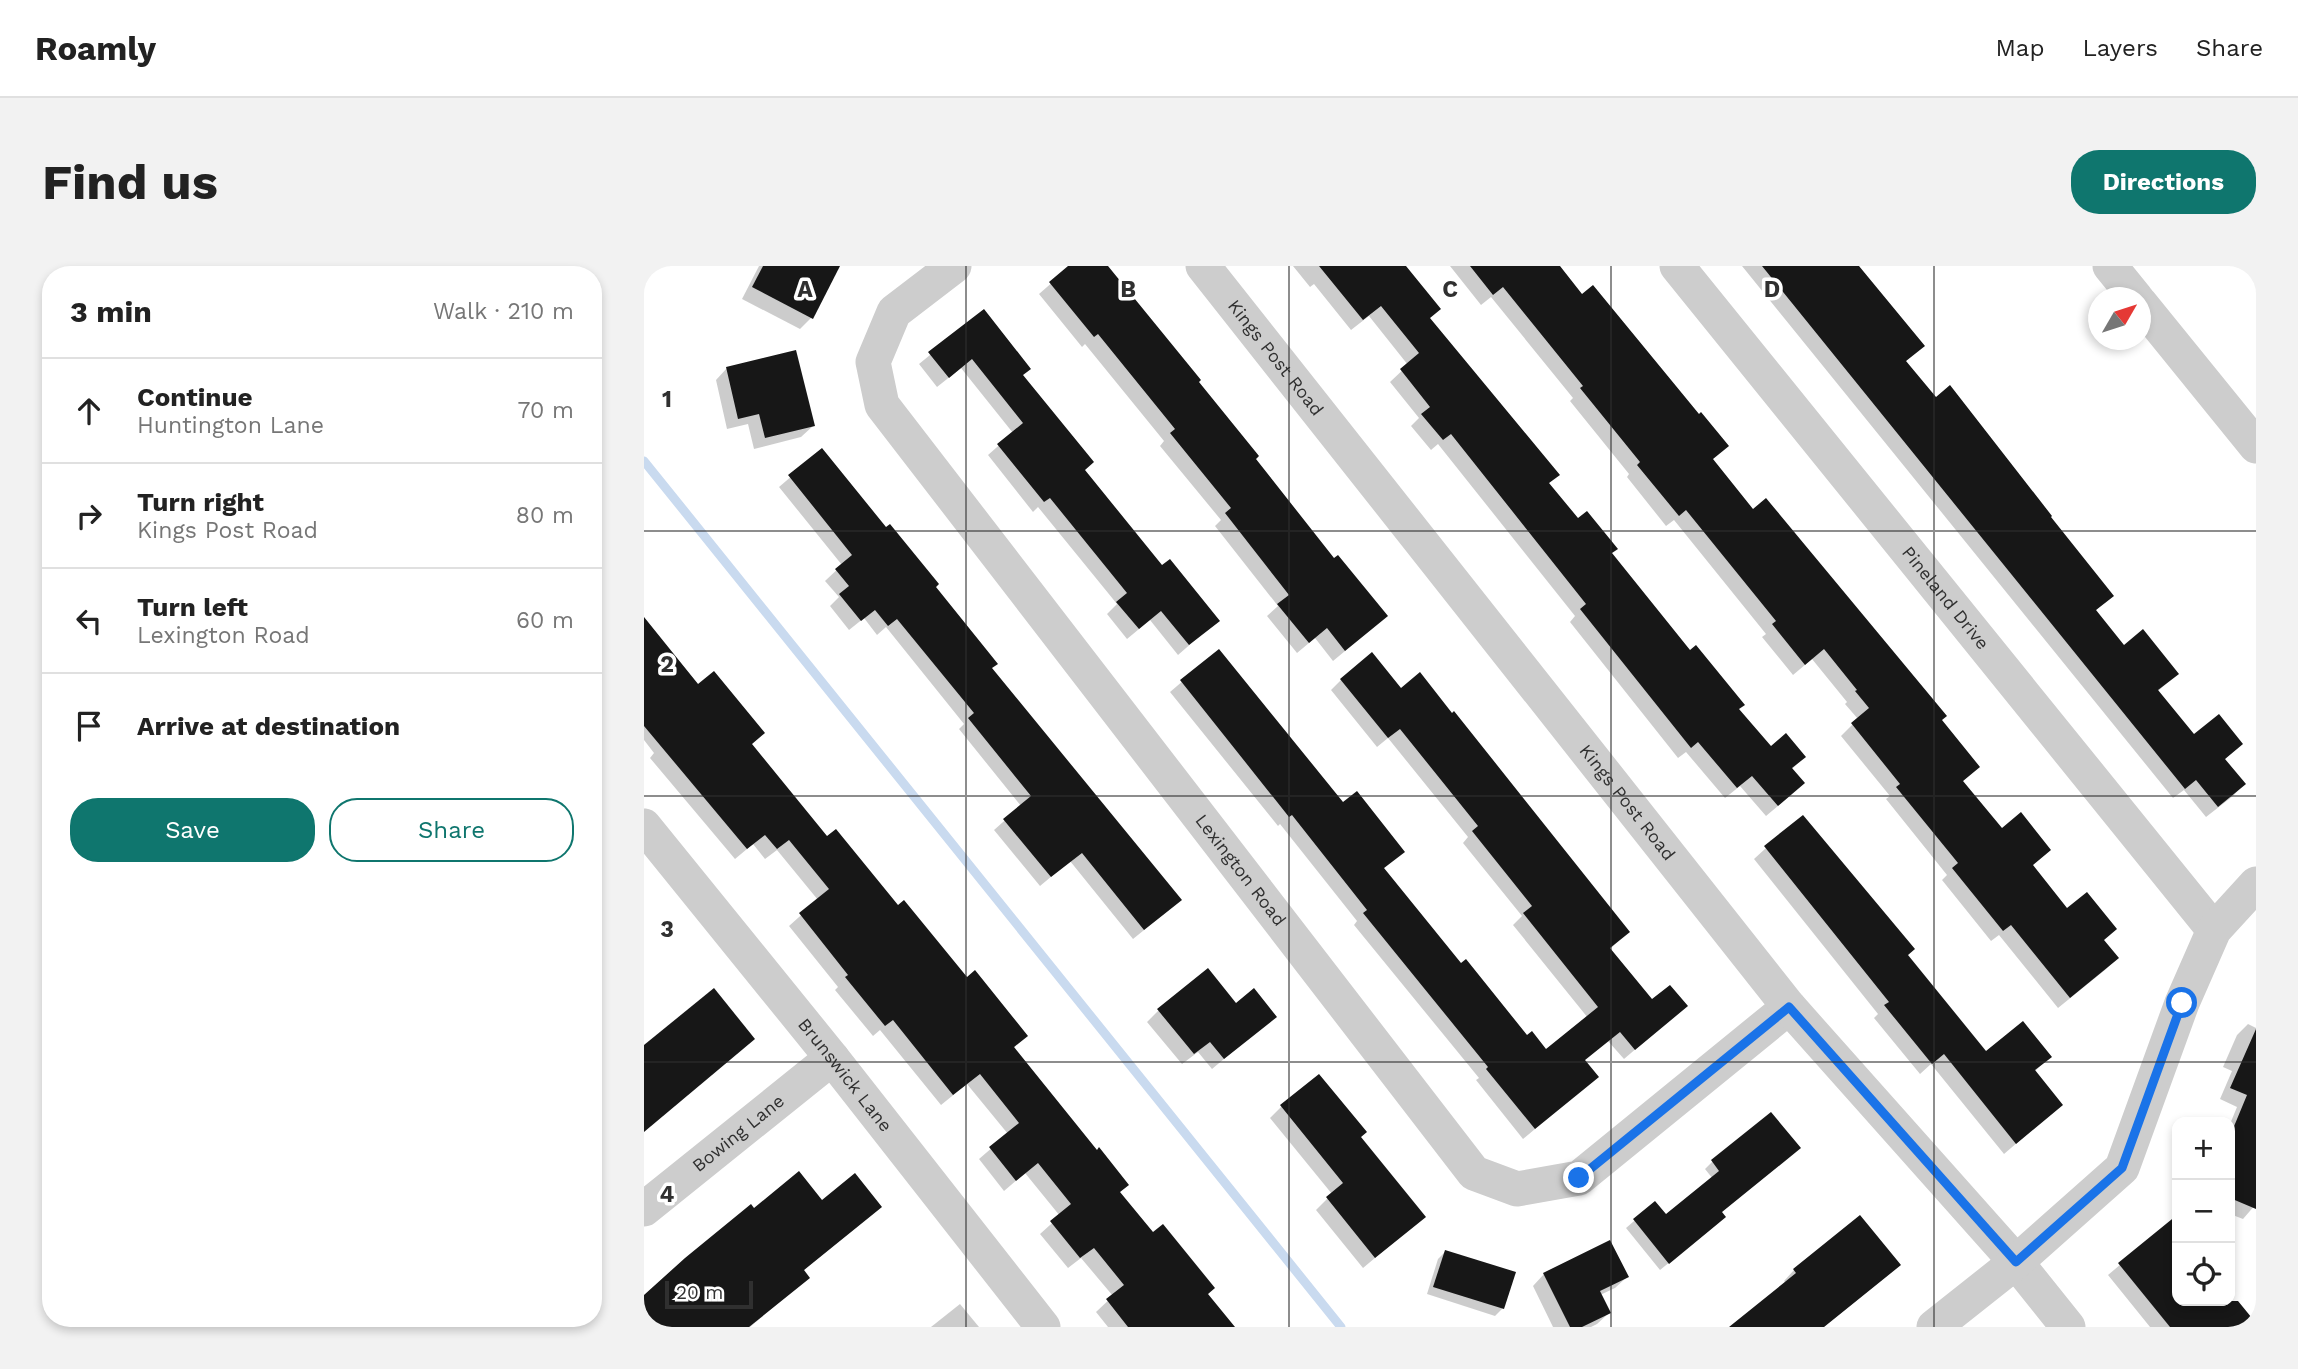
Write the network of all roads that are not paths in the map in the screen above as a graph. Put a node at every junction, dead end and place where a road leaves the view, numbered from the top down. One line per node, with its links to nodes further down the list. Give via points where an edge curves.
1 (954, 266): 11 (street, Lexington Road, via 894,312 873,362 882,405 1474,1173 1517,1189 1579,1178)
2 (1203, 266): 11 (street, Kings Post Road)
3 (1676, 266): 10 (street, Pineland Drive)
4 (2110, 266): 5 (street)
5 (2127, 287)
6 (2151, 317): 7 (street)
7 (2256, 446)
8 (644, 826): 12 (street, Brunswick Lane)
9 (2256, 884): 10 (street)
10 (2214, 930): 14 (street, via 2182,1003 2122,1168)
11 (1789, 1007): 14 (street, Kings Post Road)
12 (832, 1058): 13 (street, Bowing Lane); 15 (street, Brunswick Lane)
13 (644, 1209)
14 (2016, 1262): 16 (street); 17 (street, Kings Post Road)
15 (1043, 1327)
16 (1934, 1327)
17 (2068, 1327)

